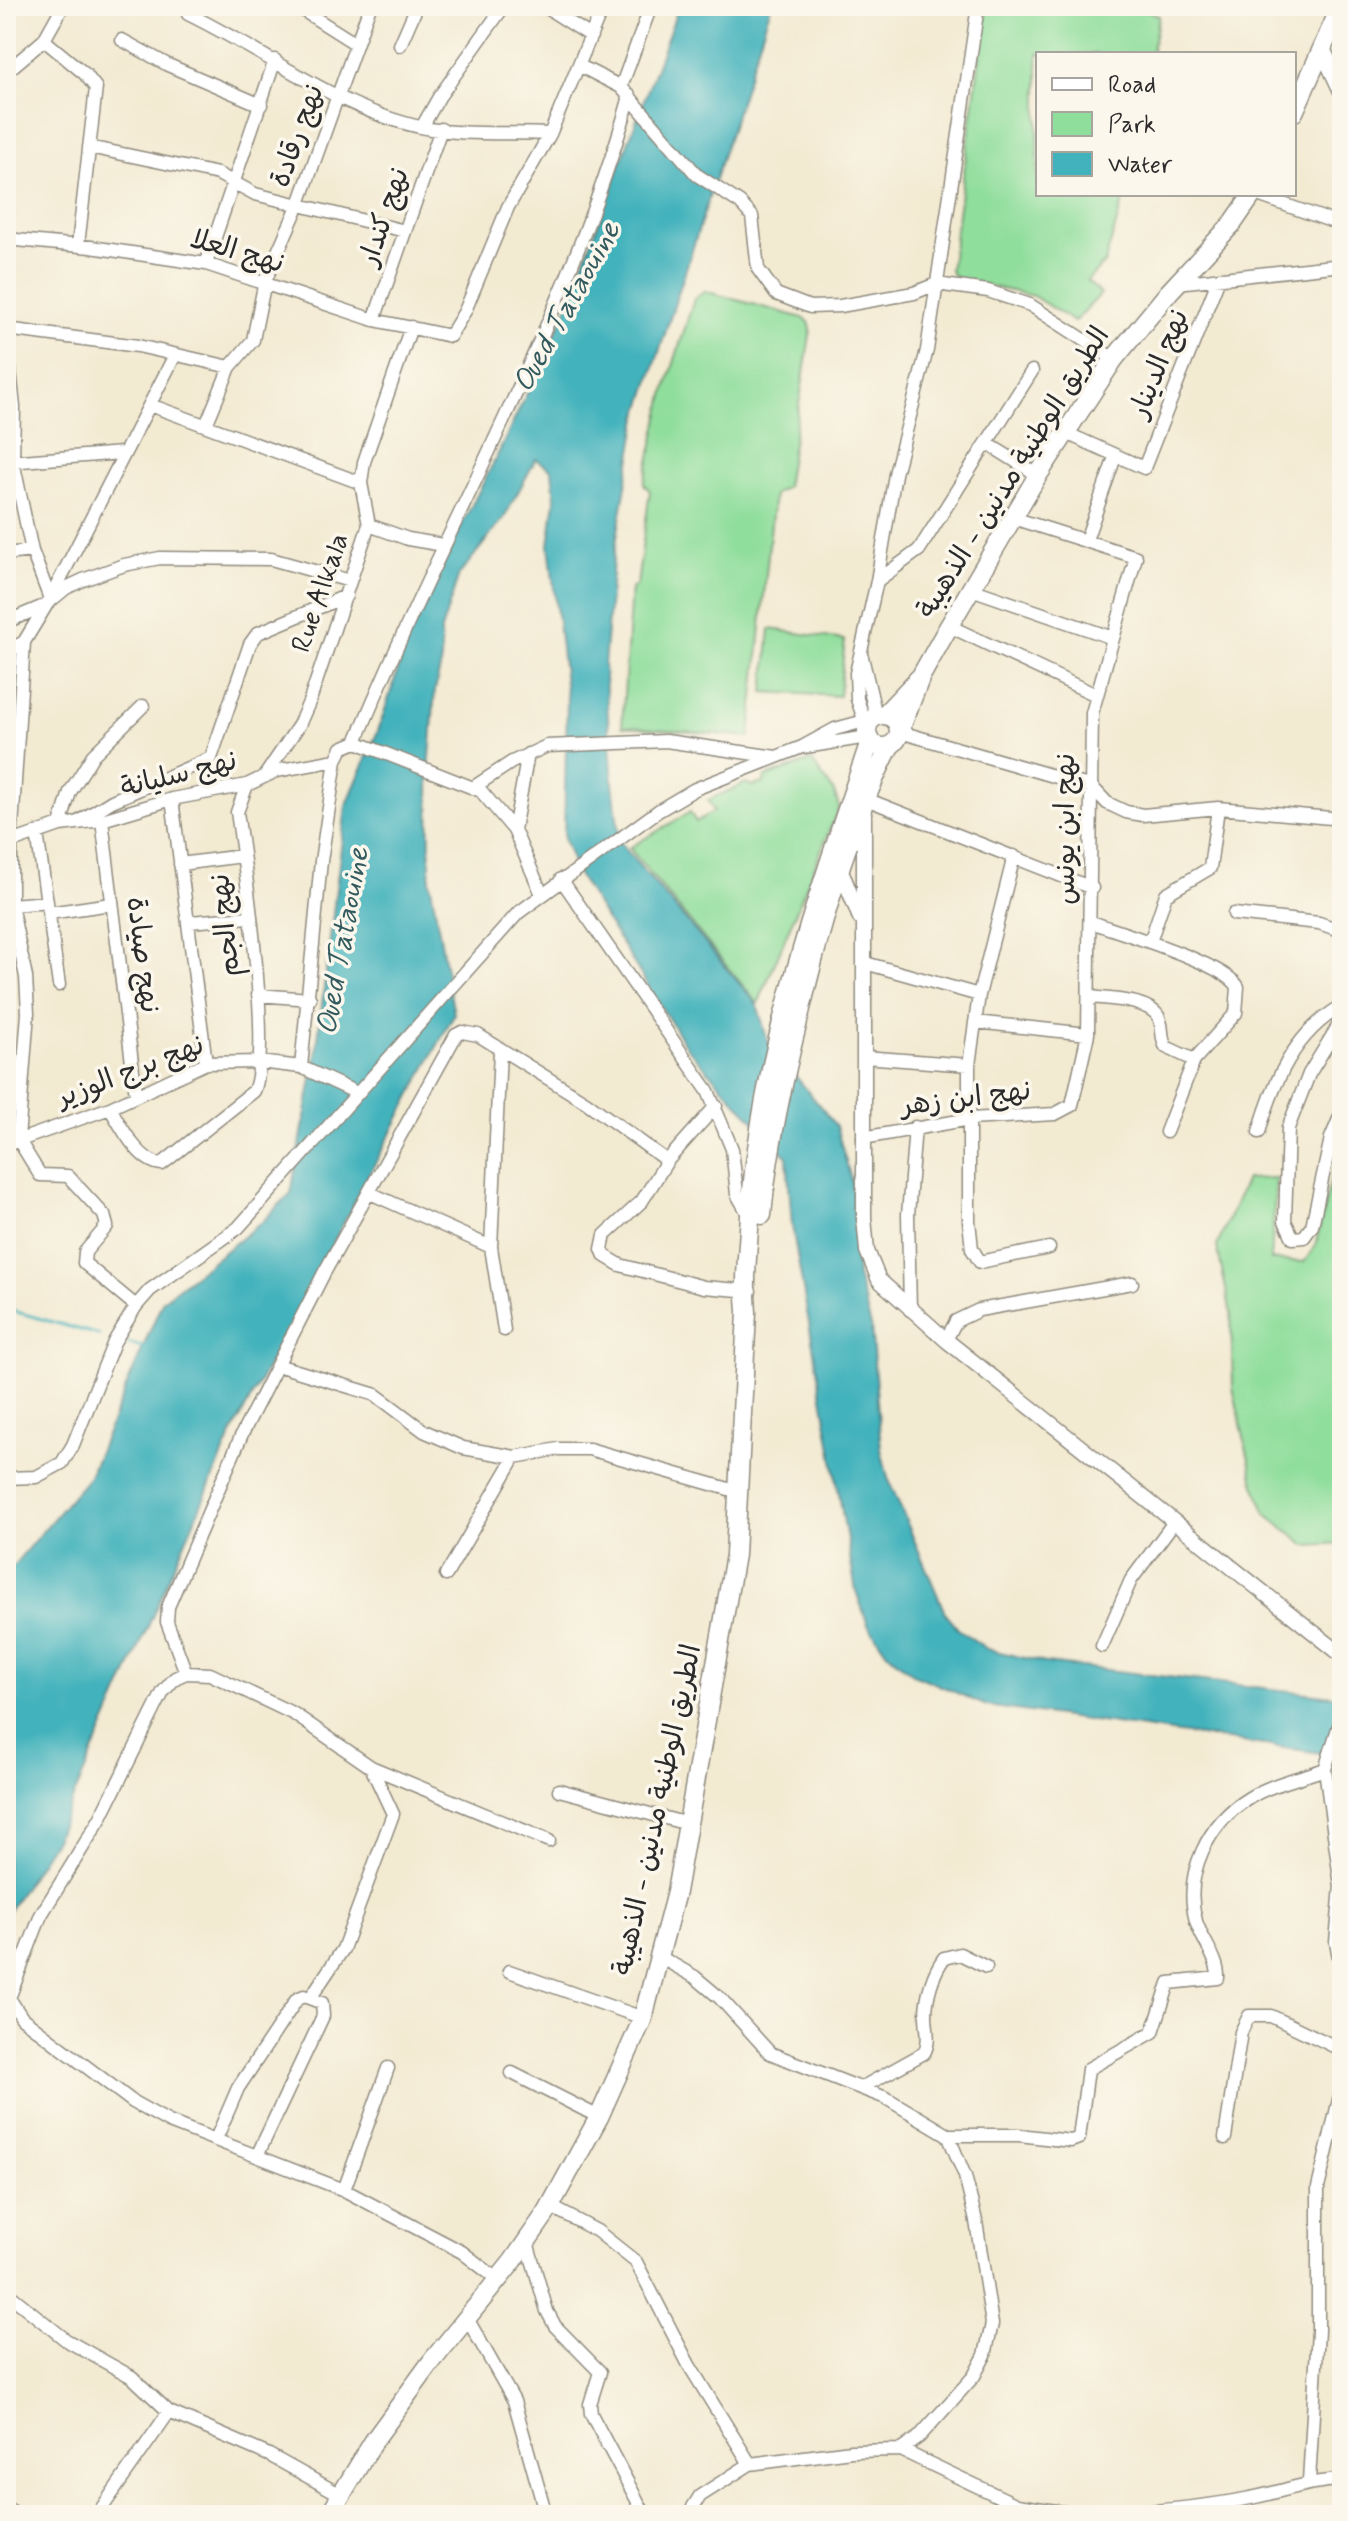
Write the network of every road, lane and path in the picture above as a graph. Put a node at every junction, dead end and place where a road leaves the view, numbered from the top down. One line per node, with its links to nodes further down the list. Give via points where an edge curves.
1 (63, 6): 13 (street)
2 (296, 6): 15 (street)
3 (370, 6): 15 (street, نهج رقادة)
4 (417, 6): 16 (street)
5 (504, 6): 26 (street)
6 (544, 6): 12 (street)
7 (603, 6): 12 (street)
8 (651, 6): 21 (street)
9 (978, 6): 43 (street)
10 (1341, 9): 17 (main road)
11 (188, 14): 18 (street)
12 (591, 36): 19 (street)
13 (44, 40): 20 (street); 29 (street, via 96,88)
14 (122, 40): 24 (street)
15 (356, 44): 23 (street, نهج رقادة)
16 (400, 45)
17 (1323, 51): 22 (main road); 25 (main road)
18 (275, 60): 23 (street); 24 (street)
19 (580, 66): 21 (street); 28 (street)
20 (6, 72)
21 (625, 91): 43 (street, via 697,175 752,216 758,269 776,294 810,307 840,306); 63 (street, via 617,143 557,305)
22 (1342, 91)
23 (340, 95): 26 (street); 33 (street, نهج رقادة)
24 (261, 105): 30 (street)
25 (1296, 108)
26 (422, 127): 27 (street)
27 (441, 129): 28 (street); 35 (street, نهج كندار)
28 (550, 134): 45 (street, نهج العلا, via 508,207 450,336)
29 (89, 147): 30 (street, via 218,174); 37 (street)
30 (234, 183): 33 (street, via 255,194); 38 (street)
31 (1253, 196): 42 (main road, الطريق الوطنية مدنين - الذهيبة)
32 (1260, 196): 34 (street)
33 (299, 204): 35 (street); 41 (street, نهج رقادة)
34 (1342, 225)
35 (405, 231): 44 (street, نهج كندار)
36 (6, 239): 37 (street, نهج العلا)
37 (78, 245): 38 (street, نهج العلا)
38 (206, 264): 41 (street, نهج العلا)
39 (1342, 265): 40 (street)
40 (1219, 278): 42 (street); 56 (street, نهج الدينار, via 1144,468)
41 (265, 281): 44 (street, نهج العلا); 49 (street, نهج رقادة, via 253,340)
42 (1177, 283): 48 (main road, الطريق الوطنية مدنين - الذهيبة)
43 (936, 284): 48 (street, via 1014,297); 67 (street, via 927,350 895,474)
44 (374, 320): 45 (street, نهج العلا)
45 (411, 327): 59 (street, Rue Alkala, via 378,413)
46 (6, 331): 47 (street); 57 (street, via 13,395)
47 (175, 355): 49 (street); 51 (street)
48 (1114, 359): 53 (main road, الطريق الوطنية مدنين - الذهيبة)
49 (230, 367): 52 (street, نهج رقادة)
50 (1032, 371): 54 (street)
51 (150, 405): 52 (street); 55 (street)
52 (206, 425): 59 (street)
53 (1066, 433): 56 (street); 58 (main road, الطريق الوطنية مدنين - الذهيبة)
54 (988, 444): 58 (street); 67 (street, via 919,550)
55 (122, 453): 57 (street); 70 (street)
56 (1115, 457): 62 (street)
57 (8, 460): 64 (street)
58 (1038, 475): 60 (main road, الطريق الوطنية مدنين - الذهيبة)
59 (361, 483): 61 (street, Rue Alkala)
60 (1013, 518): 62 (street); 68 (main road, الطريق الوطنية مدنين - الذهيبة)
61 (369, 525): 63 (street); 66 (street, Rue Alkala)
62 (1086, 540): 73 (street, نهج ابن يونس, via 1136,557)
63 (443, 545): 81 (street)
64 (32, 551): 65 (street); 70 (street)
65 (6, 554)
66 (350, 581): 69 (street, Rue Alkala); 70 (street, via 271,559 160,558 83,580)
67 (877, 581): 79 (street, via 862,654)
68 (971, 589): 72 (main road, الطريق الوطنية مدنين - الذهيبة); 73 (street)
69 (346, 596): 85 (street, Rue Alkala, via 299,725); 94 (street, via 258,633 211,758 112,801)
70 (50, 599): 71 (street); 74 (street)
71 (6, 622)
72 (949, 626): 76 (main road, الطريق الوطنية مدنين - الذهيبة); 77 (street)
73 (1110, 637): 77 (street, نهج ابن يونس)
74 (24, 642): 75 (street); 98 (street)
75 (6, 652)
76 (921, 676): 79 (main road, الطريق الوطنية مدنين - الذهيبة); 80 (main road, الطريق الوطنية مدنين - الذهيبة)
77 (1096, 695): 88 (street, نهج ابن يونس, via 1089,747)
78 (143, 706): 95 (street, via 93,755 70,792)
79 (871, 725): 80 (main road, via 893,718); 80 (main road, via 877,746); 83 (street); 102 (main road, الطريق الوطنية مدنين - الذهيبة)
80 (896, 736): 88 (street); 90 (main road, الطريق الوطنية مدنين - الذهيبة)
81 (359, 742): 84 (street, via 342,748); 87 (street)
82 (528, 754): 83 (street, via 560,745 666,741); 87 (street); 96 (street)
83 (776, 757): 103 (street, via 695,789)
84 (336, 760): 85 (street, نهج سليانة); 125 (street)
85 (266, 774): 86 (street, نهج سليانة)
86 (247, 785): 89 (street, نهج سليانة); 99 (street, نهج الجم, via 237,812)
87 (474, 787): 96 (street)
88 (1092, 787): 91 (street, via 1107,803 1126,812 1159,815); 104 (street, نهج ابن يونس)
89 (172, 799): 93 (street, نهج سليانة); 101 (street)
90 (864, 802): 100 (street); 102 (main road, الطريق الوطنية مدنين - الذهيبة); 116 (street)
91 (1218, 808): 92 (street); 117 (street, via 1210,868 1166,894)
92 (1342, 819)
93 (102, 820): 94 (street, نهج سليانة); 106 (street, نهج صيادة)
94 (78, 822): 95 (street, نهج سليانة)
95 (60, 825): 97 (street, نهج سليانة)
96 (514, 830): 105 (street)
97 (37, 833): 98 (street, نهج سليانة); 107 (street)
98 (9, 844): 109 (street)
99 (242, 856): 101 (street); 112 (street, نهج الجم)
100 (1014, 856): 104 (street); 123 (street)
101 (180, 864): 113 (street)
102 (835, 865): 108 (street); 110 (main road, الطريق الوطنية مدنين - الذهيبة)
103 (561, 879): 105 (street); 140 (street)
104 (1092, 888): 114 (street, نهج ابن يونس)
105 (541, 892): 137 (street)
106 (111, 904): 107 (street); 138 (street, نهج صيادة)
107 (48, 908): 109 (street); 121 (street)
108 (857, 912): 110 (street, via 848,904); 116 (street)
109 (10, 913): 118 (street)
110 (820, 914): 152 (main road, الطريق الوطنية مدنين - الذهيبة, via 772,1055 757,1132)
111 (1234, 914): 115 (street, via 1319,923)
112 (249, 917): 113 (street); 122 (street, نهج الجم)
113 (190, 922): 134 (street)
114 (1091, 922): 117 (street); 124 (street, نهج ابن يونس)
115 (1342, 931)
116 (865, 934): 120 (street)
117 (1150, 942): 132 (street, via 1225,974 1238,987 1231,1022)
118 (21, 958): 119 (street); 148 (street, via 28,1013)
119 (6, 963)
120 (865, 963): 123 (street); 131 (street)
121 (59, 985)
122 (258, 995): 125 (street); 133 (street, نهج الجم)
123 (979, 995): 128 (street)
124 (1089, 997): 129 (street, نهج ابن يونس); 132 (street, via 1151,1011 1159,1019 1166,1047)
125 (310, 999): 136 (street)
126 (1342, 1006): 146 (street, via 1295,1046)
127 (1342, 1020): 142 (street, via 1309,1074 1288,1128 1285,1221 1293,1238 1304,1237 1312,1226 1331,1138)
128 (975, 1022): 129 (street); 135 (street)
129 (1088, 1034): 139 (street, نهج ابن يونس)
130 (500, 1051): 150 (street, via 586,1102); 151 (street, via 478,1035 456,1035); 154 (street)
131 (864, 1057): 135 (street); 147 (street)
132 (1194, 1060): 145 (street)
133 (259, 1062): 134 (street, نهج برج الوزير); 136 (street, نهج برج الوزير); 141 (street, نهج الجم, via 249,1098 162,1164 141,1152)
134 (206, 1063): 138 (street, نهج برج الوزير)
135 (969, 1065): 143 (street)
136 (306, 1068): 137 (street)
137 (357, 1093): 158 (street, via 238,1228 150,1290)
138 (136, 1095): 141 (street, نهج برج الوزير)
139 (1072, 1105): 143 (street, نهج ابن زهر, via 1055,1114)
140 (716, 1106): 150 (street); 153 (street, via 732,1149 737,1194)
141 (110, 1108): 148 (street, نهج برج الوزير)
142 (1342, 1112)
143 (970, 1119): 144 (street, نهج ابن زهر); 155 (street, via 972,1249 980,1262)
144 (915, 1127): 147 (street, نهج ابن زهر); 159 (street, via 908,1215)
145 (1166, 1132)
146 (1259, 1132)
147 (863, 1138): 159 (street, via 871,1266)
148 (18, 1139): 149 (street, نهج برج الوزير); 158 (street, via 40,1175 68,1176 104,1215 107,1226 85,1252 84,1263)
149 (6, 1145)
150 (667, 1161): 157 (street, via 642,1201 605,1235 605,1256 620,1265 704,1287)
151 (370, 1193): 154 (street); 162 (street)
152 (757, 1195): 153 (main road, الطريق الوطنية مدنين - الذهيبة); 157 (main road, الطريق الوطنية مدنين - الذهيبة)
153 (750, 1217): 157 (main road, الطريق الوطنية مدنين - الذهيبة)
154 (491, 1247): 160 (street)
155 (1049, 1248)
156 (1132, 1283): 161 (street, via 979,1310 956,1321)
157 (749, 1291): 165 (main road, الطريق الوطنية مدنين - الذهيبة)
158 (136, 1306): 164 (street, via 114,1342 62,1463 36,1477)
159 (910, 1310): 161 (street)
160 (504, 1330)
161 (946, 1340): 166 (street)
162 (277, 1365): 163 (street, via 376,1395 445,1442); 170 (street, via 210,1501 168,1607 171,1638)
163 (515, 1457): 165 (street, via 589,1449); 167 (street)
164 (6, 1478)
165 (739, 1492): 175 (main road, الطريق الوطنية مدنين - الذهيبة, via 733,1569)
166 (1174, 1522): 168 (street, via 1131,1580); 169 (street)
167 (446, 1575)
168 (1102, 1646)
169 (1342, 1655)
170 (186, 1673): 172 (street, via 210,1674 294,1714); 192 (street, via 163,1692 100,1819 41,1915 9,1998 22,2018 133,2102)
171 (1342, 1716): 173 (street)
172 (371, 1767): 176 (street); 181 (street, via 393,1809 391,1820 343,1949)
173 (1325, 1769): 180 (street, via 1341,1886 1336,1942); 190 (street, via 1251,1796 1212,1835 1192,1878 1191,1894 1218,1978 1169,1983 1153,2032 1088,2069 1079,2138)
174 (559, 1790): 175 (street)
175 (688, 1824): 177 (main road, الطريق الوطنية مدنين - الذهيبة)
176 (549, 1841)
177 (660, 1957): 182 (main road, الطريق الوطنية مدنين - الذهيبة); 187 (street, via 720,1998 770,2053)
178 (986, 1967): 187 (street, via 960,1954 944,1958 932,1981 924,2053)
179 (509, 1971): 182 (street)
180 (1342, 1973)
181 (311, 1997): 192 (street, via 293,2003 238,2088); 193 (street, via 322,2003 323,2016)
182 (643, 2018): 189 (main road, الطريق الوطنية مدنين - الذهيبة)
183 (1342, 2050): 191 (street, via 1271,2016 1249,2016 1241,2032)
184 (388, 2068): 194 (street)
185 (512, 2073): 189 (street)
186 (1342, 2087): 188 (street)
187 (861, 2088): 190 (street)
188 (1340, 2112): 204 (street, via 1318,2188 1318,2331)
189 (599, 2117): 195 (main road, الطريق الوطنية مدنين - الذهيبة)
190 (948, 2135): 201 (street, via 976,2221 992,2324 974,2376)
191 (1225, 2138)
192 (216, 2139): 193 (street)
193 (257, 2156): 194 (street)
194 (344, 2190): 197 (street, via 462,2252)
195 (550, 2206): 196 (main road, الطريق الوطنية مدنين - الذهيبة); 202 (street, via 597,2231 636,2262 689,2365)
196 (527, 2242): 197 (main road, الطريق الوطنية مدنين - الذهيبة); 211 (street, via 555,2326 600,2372 591,2414)
197 (497, 2279): 199 (main road, الطريق الوطنية مدنين - الذهيبة)
198 (6, 2292): 200 (street, via 66,2340 132,2377)
199 (468, 2320): 205 (main road, الطريق الوطنية مدنين - الذهيبة, via 424,2372); 210 (street, via 514,2401)
200 (169, 2412): 205 (street, via 269,2455); 208 (street)
201 (901, 2450): 202 (street); 213 (street, via 1017,2505)
202 (750, 2464): 212 (street, via 700,2496)
203 (1342, 2480): 204 (street)
204 (1309, 2481): 213 (street, via 1198,2507)
205 (341, 2495): 209 (main road, الطريق الوطنية مدنين - الذهيبة)
206 (6, 2508): 207 (street)
207 (16, 2515)
208 (97, 2515)
209 (329, 2515)
210 (546, 2515)
211 (645, 2515)
212 (694, 2515)
213 (1084, 2515)

